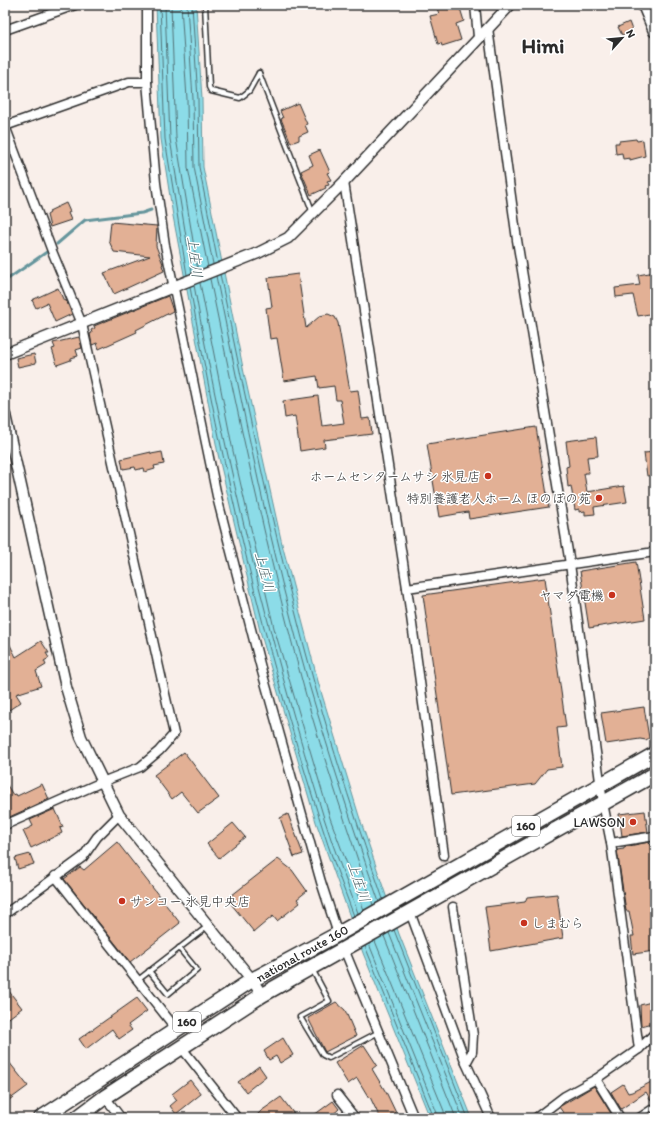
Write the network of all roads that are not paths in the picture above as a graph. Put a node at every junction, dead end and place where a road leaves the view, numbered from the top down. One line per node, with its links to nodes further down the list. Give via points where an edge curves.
1 (74, 5): 9 (street)
2 (147, 5): 11 (street)
3 (205, 5): 14 (lane, via 210,91 240,98 259,74)
4 (475, 5): 10 (street)
5 (510, 5): 7 (street)
6 (644, 5): 8 (main road)
7 (488, 28): 10 (street); 20 (street, via 519,248)
8 (655, 28)
9 (5, 30)
10 (478, 37): 13 (street)
11 (147, 82): 12 (street, via 130,82); 15 (street, via 156,183)
12 (5, 126): 16 (street)
13 (344, 182): 14 (street); 21 (street)
14 (313, 213): 15 (street, via 288,238 258,253)
15 (173, 286): 16 (street); 37 (street, via 218,501 261,668)
16 (82, 324): 17 (street); 24 (street, via 174,734 140,767)
17 (5, 354)
18 (5, 414): 24 (street, via 66,687 81,737)
19 (655, 552): 20 (street)
20 (570, 564): 21 (street); 25 (street)
21 (407, 588): 31 (street)
22 (655, 754): 25 (highway, national route 160 / 160)
23 (655, 774): 26 (highway, 160)
24 (102, 782): 27 (street); 28 (street)
25 (601, 783): 26 (street); 37 (highway, national route 160 / 160)
26 (602, 803): 30 (street); 35 (highway, 160)
27 (119, 815): 32 (street, via 97,837 83,857); 36 (street)
28 (5, 825)
29 (655, 836): 30 (street)
30 (611, 843): 49 (street)
31 (444, 855)
32 (55, 876): 34 (street); 42 (street)
33 (453, 907): 50 (street, via 473,1034 472,1052)
34 (5, 914)
35 (407, 914): 39 (highway, national route 160 / 160); 50 (street)
36 (208, 926): 38 (lane); 43 (street)
37 (338, 934): 43 (highway, national route 160 / 160)
38 (179, 948): 41 (lane); 41 (lane, via 197,970 168,994)
39 (345, 948): 40 (highway, national route 160 / 160); 46 (street)
40 (311, 967): 44 (highway, national route 160 / 160); 46 (lane, via 329,1001 300,1017 323,1055 328,1058)
41 (149, 972): 42 (lane)
42 (138, 980): 45 (street)
43 (252, 980): 44 (street); 45 (highway, national route 160 / 160)
44 (262, 995): 48 (highway, national route 160 / 160)
45 (177, 1030): 55 (highway, national route 160 / 160)
46 (379, 1032): 60 (street)
47 (654, 1037): 49 (street)
48 (181, 1047): 53 (highway, national route 160 / 160); 58 (street)
49 (639, 1049): 51 (street)
50 (466, 1063): 61 (street)
51 (596, 1079): 62 (street, via 565,1096); 63 (street)
52 (337, 1095): 59 (street)
53 (105, 1098): 56 (highway, national route 160 / 160); 57 (street)
54 (655, 1112): 64 (lane, via 651,1108)
55 (41, 1118)
56 (77, 1118)
57 (121, 1118)
58 (237, 1118)
59 (355, 1118)
60 (414, 1118)
61 (491, 1118)
62 (536, 1118)
63 (620, 1118)
64 (636, 1118)

